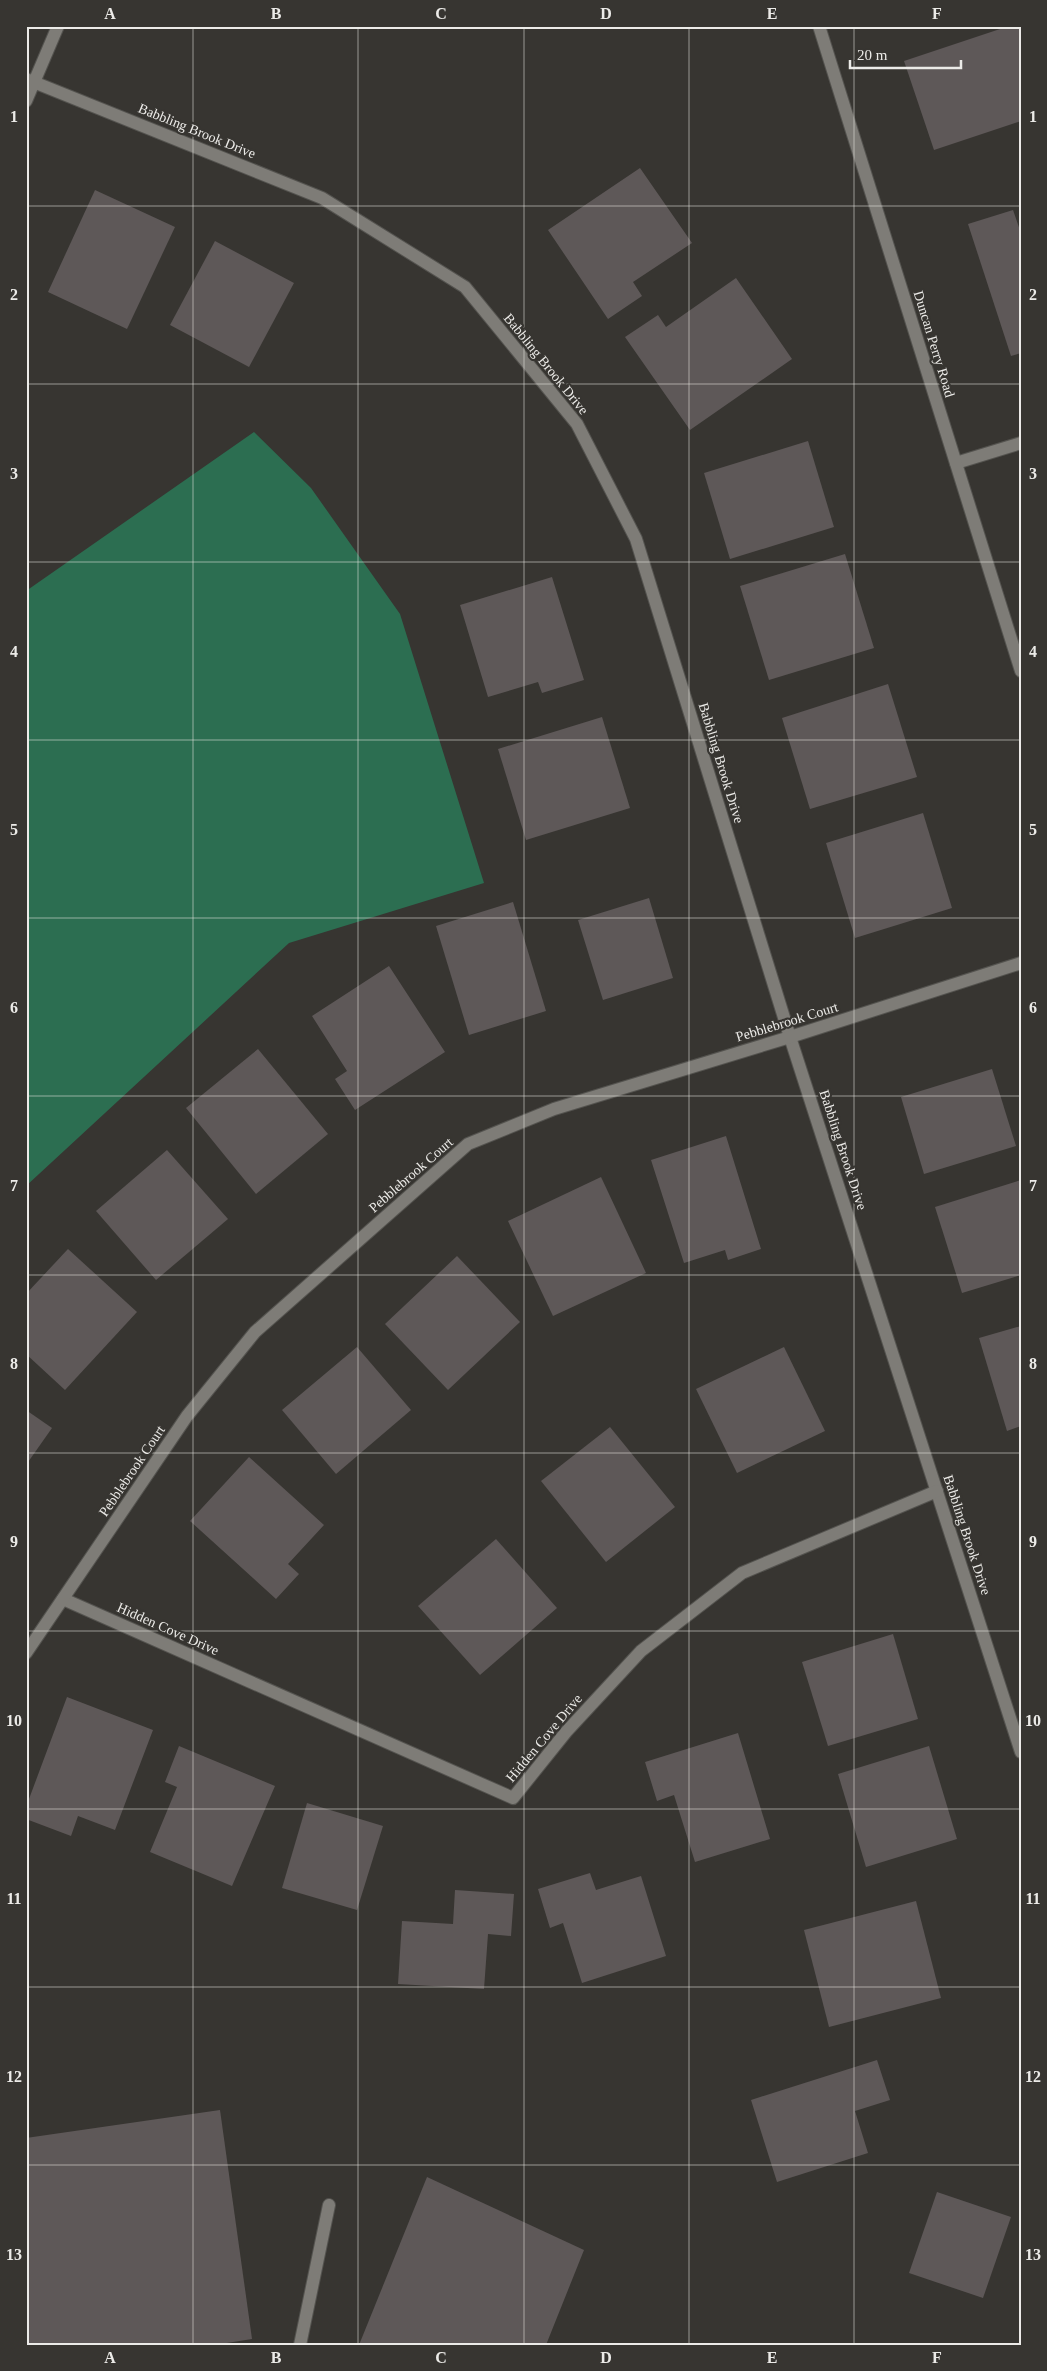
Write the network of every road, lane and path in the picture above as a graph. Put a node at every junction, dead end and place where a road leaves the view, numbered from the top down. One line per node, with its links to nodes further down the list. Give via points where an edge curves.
1 (58, 26): 3 (street)
2 (819, 26): 6 (street, Duncan Perry Road)
3 (31, 81): 4 (street); 9 (street, Babbling Brook Drive, via 322,198 457,282 577,424 636,539)
4 (26, 101)
5 (1021, 443): 6 (street)
6 (956, 463): 7 (street, Duncan Perry Road)
7 (1021, 671)
8 (1021, 963): 9 (street, Pebblebrook Court)
9 (790, 1037): 10 (street, Babbling Brook Drive); 11 (street, Pebblebrook Court, via 554,1109 468,1144 255,1332 187,1416)
10 (937, 1491): 11 (street, Hidden Cove Drive, via 742,1573 641,1651 566,1732 513,1798); 13 (street, Babbling Brook Drive)
11 (63, 1599): 12 (street, Pebblebrook Court)
12 (26, 1653)
13 (1021, 1752)
14 (329, 2205): 15 (street)
15 (300, 2345)

